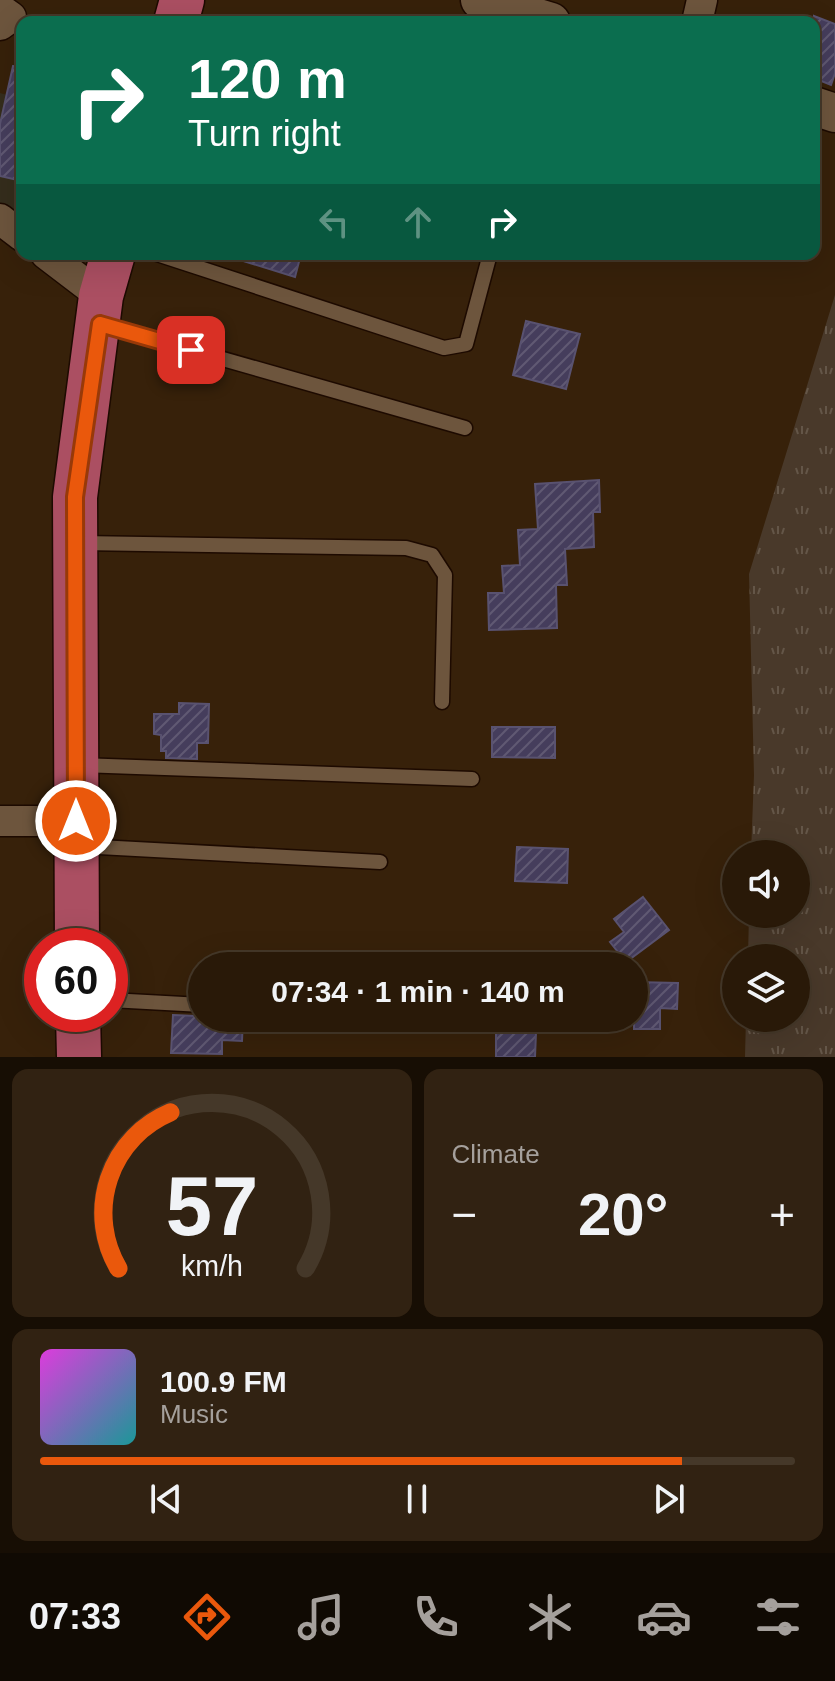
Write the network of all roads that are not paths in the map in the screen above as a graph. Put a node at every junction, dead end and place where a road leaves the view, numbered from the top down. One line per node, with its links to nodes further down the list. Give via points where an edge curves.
1 (480, 0): 3 (street)
2 (0, 9): 4 (street, via 11,17)
3 (532, 16)
4 (0, 25)
5 (0, 219): 6 (street)
6 (16, 231)
7 (52, 260): 11 (street)
8 (112, 260): 11 (main road)
9 (175, 260): 10 (lane, via 444,348 466,344)
10 (488, 260)
11 (100, 310): 12 (lane); 13 (main road, via 75,497)
12 (465, 428)
13 (75, 543): 14 (lane, via 406,548 432,555 445,575); 15 (main road)
14 (442, 702)
15 (76, 765): 16 (lane); 18 (main road)
16 (472, 779)
17 (0, 821): 18 (street)
18 (76, 833): 19 (lane); 20 (main road)
19 (380, 862)
20 (77, 928)
21 (128, 1001): 22 (lane)
22 (188, 1004)
23 (78, 1032): 24 (main road)
24 (79, 1057)

